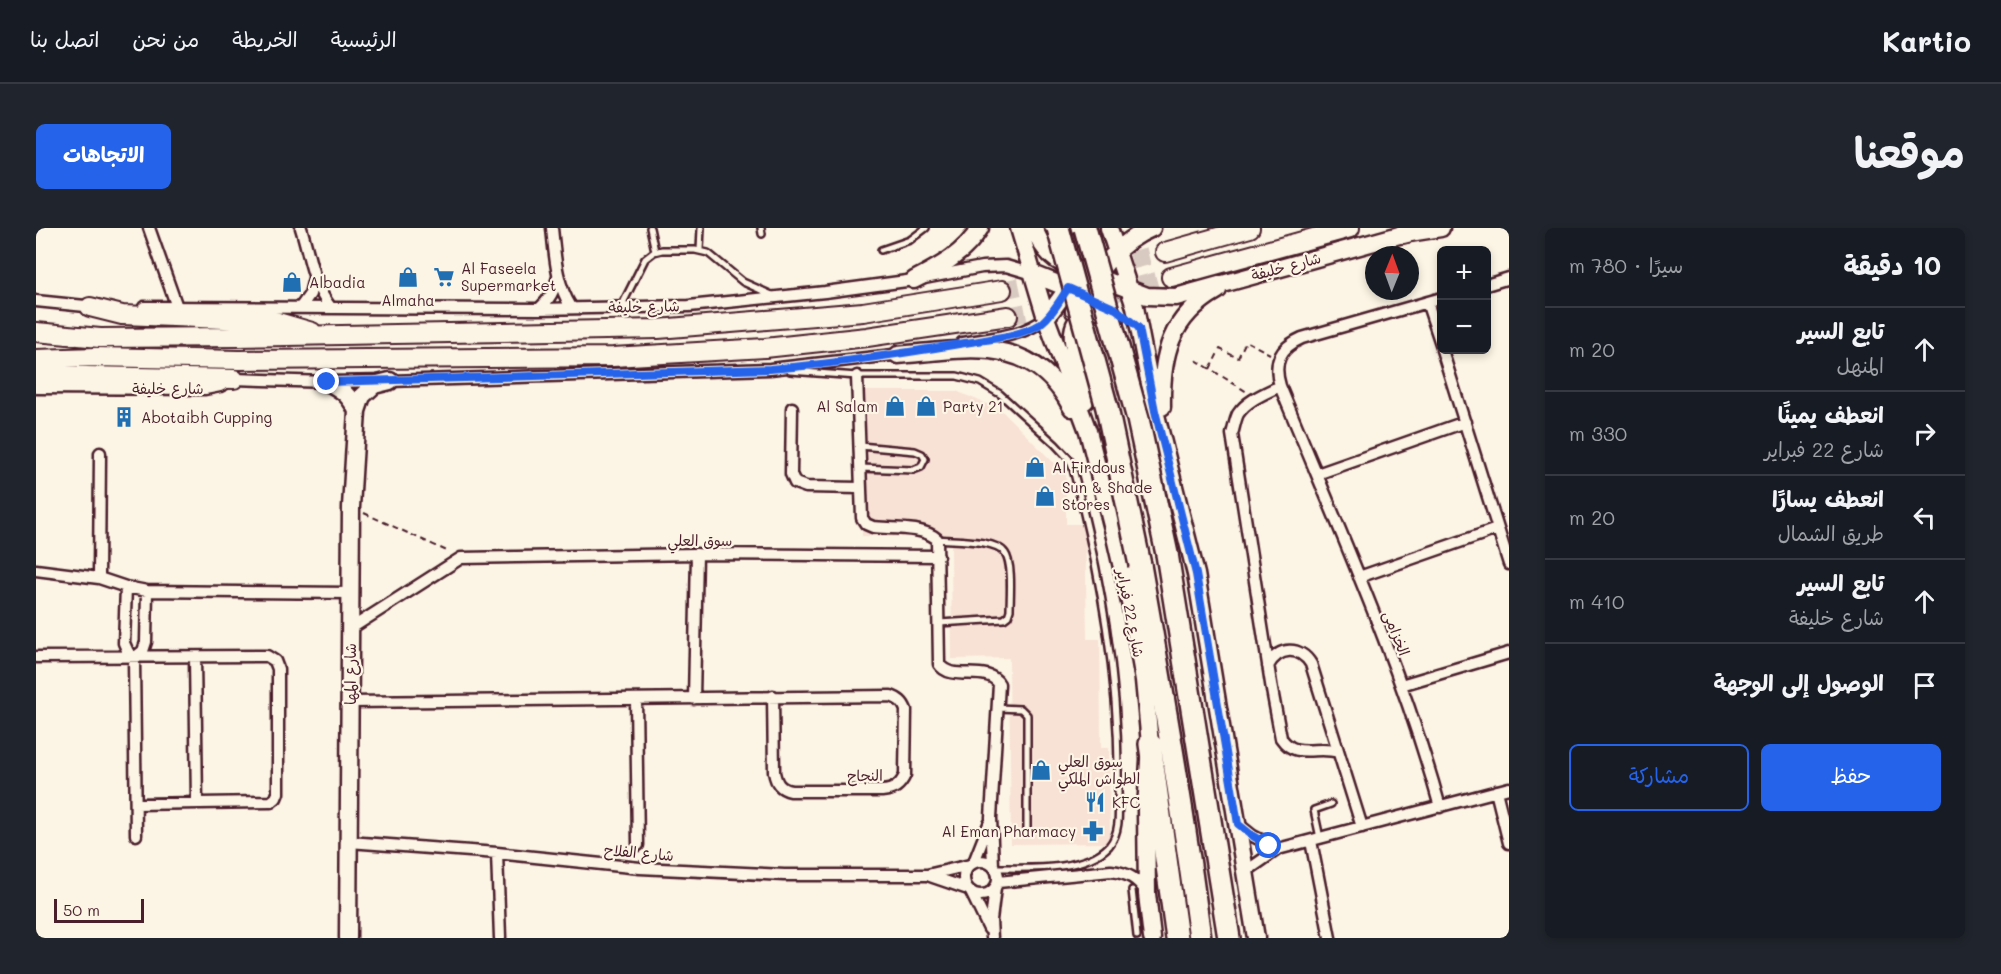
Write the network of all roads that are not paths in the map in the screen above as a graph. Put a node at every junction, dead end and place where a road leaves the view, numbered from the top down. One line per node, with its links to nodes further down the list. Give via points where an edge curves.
1 (149, 228): 44 (street)
2 (301, 228): 30 (street)
3 (552, 228): 28 (street)
4 (650, 228): 24 (lane)
5 (701, 228): 21 (lane)
6 (926, 228): 22 (lane, via 910,240)
7 (980, 228): 33 (main road, via 960,254)
8 (1019, 228): 26 (main road, شارع 22 فبراير)
9 (1058, 228): 135 (highway, شارع 22 فبراير, bridge, via 1107,408 1140,565)
10 (1085, 228): 136 (highway, bridge, via 1138,419 1167,554)
11 (1093, 228): 19 (main road, via 1078,239 1064,241 1047,239)
12 (1103, 228): 27 (main road)
13 (1109, 228): 23 (main road)
14 (1152, 228): 23 (main road, via 1132,237)
15 (1250, 228): 25 (main road)
16 (1350, 228): 29 (main road, شارع خليفة)
17 (1425, 228): 20 (main road)
18 (1441, 228): 20 (main road, شارع خليفة)
19 (1035, 232): 27 (main road, شارع خليفة, via 1054,259)
20 (1403, 234): 32 (main road, شارع خليفة)
21 (699, 250): 24 (lane); 39 (lane, via 712,255 743,282)
22 (881, 250)
23 (1117, 250): 27 (main road); 37 (main road)
24 (655, 251): 48 (lane, via 645,259)
25 (1165, 252)
26 (1033, 274): 33 (street, شارع خليفة, via 997,266); 35 (main road); 51 (main road, شارع 22 فبراير)
27 (1088, 274): 35 (main road); 37 (main road, شارع خليفة); 38 (main road)
28 (558, 276): 45 (street); 49 (street, via 555,291)
29 (1171, 277)
30 (314, 278): 46 (street, via 310,294); 47 (street)
31 (1509, 278): 34 (street)
32 (1238, 279): 37 (main road, شارع خليفة, via 1176,297); 73 (main road, via 1190,310 1173,334 1164,365)
33 (914, 280): 39 (street, شارع خليفة)
34 (1491, 283)
35 (1068, 288): 38 (main road); 51 (main road)
36 (1002, 290): 55 (main road, شارع خليفة, via 863,312 658,329)
37 (1131, 291): 52 (main road)
38 (1084, 294): 52 (main road, via 1116,309); 56 (main road)
39 (783, 297): 48 (street, شارع خليفة)
40 (1437, 299): 42 (street)
41 (36, 302): 43 (street, شارع خليفة)
42 (1427, 302): 54 (street); 66 (street, الخزامى, via 1290,344 1278,359)
43 (90, 307): 44 (street, شارع خليفة); 55 (main road, via 122,315 274,321)
44 (177, 307): 46 (street, شارع خليفة)
45 (571, 307): 48 (street, شارع خليفة); 49 (street, شارع خليفة)
46 (300, 308): 47 (street, شارع خليفة)
47 (331, 308): 49 (street, شارع خليفة)
48 (621, 308)
49 (539, 309)
50 (1008, 316): 59 (main road, شارع خليفة, via 867,338 612,357)
51 (1046, 318): 56 (main road, شارع 22 فبراير); 58 (street, شارع خليفة, via 1029,329 1008,335)
52 (1139, 328): 70 (main road)
53 (36, 332): 55 (main road, شارع خليفة, via 100,338)
54 (1437, 333)
55 (319, 336)
56 (1057, 344): 72 (main road, شارع 22 فبراير)
57 (1444, 354): 71 (street)
58 (898, 355): 60 (street, شارع خليفة); 76 (main road, via 992,350 1033,363 1057,384 1068,400)
59 (36, 359)
60 (770, 369): 62 (lane); 64 (street, شارع خليفة)
61 (36, 375): 63 (main road)
62 (857, 376): 74 (street); 124 (lane, via 957,376 980,382 1000,394 1055,444 1073,469 1110,647 1119,753 1118,830 1108,847 1081,861 1060,866)
63 (234, 378): 65 (street, شارع خليفة); 67 (street, شارع خليفة, via 205,389)
64 (390, 381): 65 (street, شارع خليفة); 69 (main road, شارع المها, via 374,385 362,396)
65 (327, 382): 69 (main road, via 351,398)
66 (1280, 386): 78 (street, الخزامى); 97 (street, via 1256,398 1238,414 1232,434)
67 (36, 388)
68 (792, 408): 79 (street, via 791,474 795,483 806,487)
69 (357, 411): 90 (main road, شارع المها)
70 (1155, 411): 72 (main road, via 1138,382 1117,321 1101,311 1088,312 1073,331); 73 (main road)
71 (1465, 422): 78 (street); 80 (street)
72 (1088, 431): 76 (main road, شارع 22 فبراير)
73 (1163, 438): 113 (main road, via 1196,574)
74 (860, 446): 77 (street); 77 (lane, via 915,451 925,459 921,467 913,470)
75 (100, 453): 87 (street)
76 (1094, 458): 104 (main road, شارع 22 فبراير, via 1131,607)
77 (860, 468): 79 (street)
78 (1317, 474): 86 (street, الخزامى)
79 (860, 488): 81 (street, via 866,524 930,534)
80 (1497, 529): 84 (street); 86 (street)
81 (937, 539): 83 (street); 91 (lane, via 999,547 1010,566 1010,610 1004,620)
82 (698, 554): 83 (street, سوق العلي); 92 (street, سوق العلي, via 461,558); 101 (street)
83 (938, 556): 91 (street)
84 (1509, 564)
85 (36, 570): 87 (street)
86 (1359, 577): 98 (street, الخزامى)
87 (99, 578): 88 (street)
88 (126, 587): 89 (street); 96 (street, via 124,643)
89 (147, 591): 90 (street); 96 (street, via 146,642)
90 (350, 593): 92 (main road, شارع المها)
91 (939, 623): 103 (street, via 941,668 994,677 999,684)
92 (350, 629): 102 (main road, شارع المها)
93 (1509, 653): 98 (street)
94 (36, 657): 96 (street)
95 (195, 657): 96 (street); 108 (street); 108 (street, via 267,656 278,669 276,798 271,802)
96 (134, 658): 109 (street)
97 (1268, 666): 105 (street, via 1285,745 1299,751); 105 (street, via 1285,651 1293,650 1307,658)
98 (1401, 685): 111 (street, الخزامى)
99 (773, 696): 99 (street, النجاح, via 898,698 906,710 902,782 882,791 791,791 781,787 774,771); 101 (street, النجاح)
100 (636, 699): 101 (street, النجاح); 102 (street, النجاح); 120 (street)
101 (694, 699)
102 (350, 702): 118 (main road, شارع المها)
103 (998, 708): 112 (street); 115 (lane, via 1021,710 1027,715)
104 (1150, 744): 129 (main road, شارع 22 فبراير); 134 (highway)
105 (1338, 752): 114 (street)
106 (1509, 788): 107 (street)
107 (1496, 791): 111 (street); 119 (street)
108 (196, 803): 109 (street)
109 (136, 804): 116 (street)
110 (1331, 804): 117 (lane, via 1314,810)
111 (1440, 807): 114 (street)
112 (991, 818): 123 (street); 124 (street)
113 (1238, 824): 121 (street); 125 (main road)
114 (1362, 826): 117 (street)
115 (1027, 829)
116 (136, 835)
117 (1316, 840): 121 (street); 138 (street)
118 (349, 842): 122 (street, شارع الفلاح); 132 (main road, شارع المها)
119 (1509, 843)
120 (638, 845)
121 (1278, 849): 125 (street)
122 (497, 853): 126 (street, شارع الفلاح, via 708,872); 133 (street)
123 (972, 864): 124 (street, via 985,861); 126 (street, شارع الفلاح); 128 (street, via 964,876)
124 (994, 867): 127 (street)
125 (1245, 872): 137 (main road)
126 (927, 875): 128 (street, شارع الفلاح)
127 (996, 885): 128 (street, via 991,892 981,895); 129 (street, via 1120,872 1136,880); 130 (street)
128 (969, 890): 130 (street)
129 (1140, 898): 131 (main road, شارع 22 فبراير)
130 (991, 935)
131 (1145, 937)
132 (348, 938)
133 (500, 938)
134 (1177, 938)
135 (1200, 938)
136 (1229, 938)
137 (1256, 938)
138 (1330, 938)

